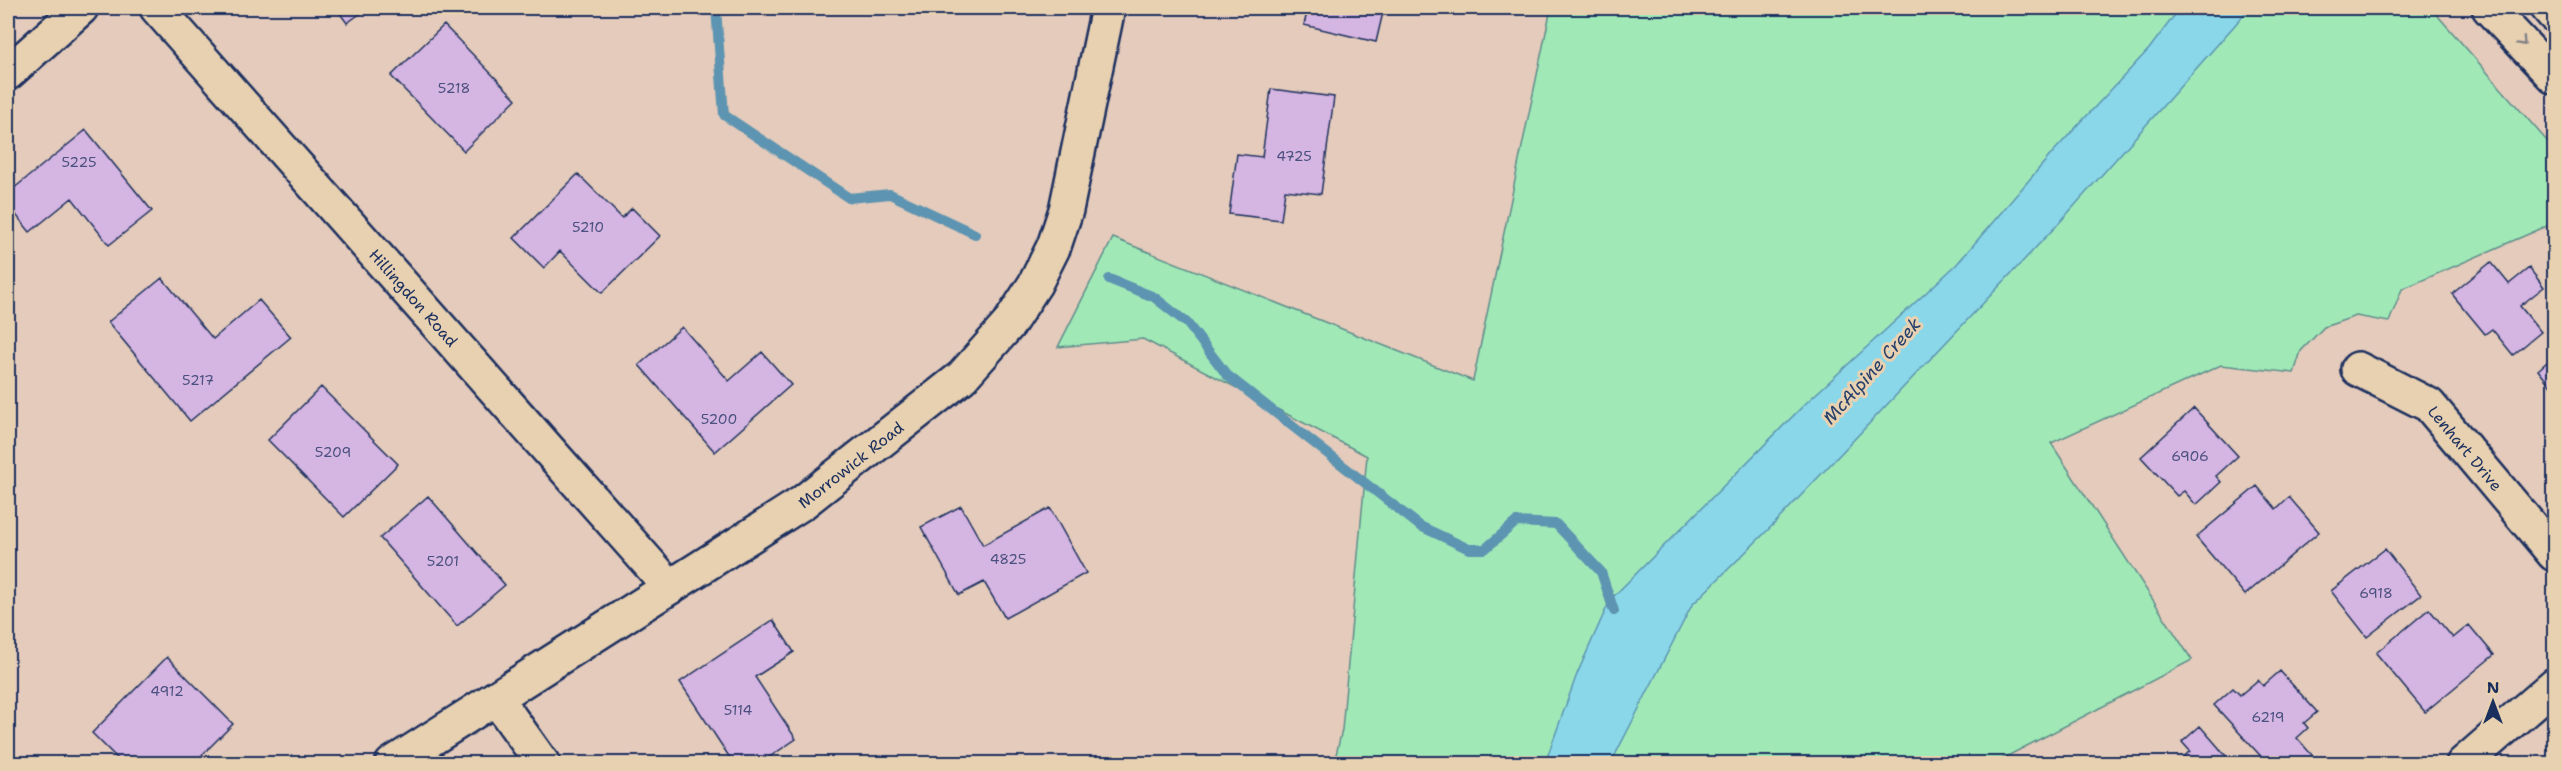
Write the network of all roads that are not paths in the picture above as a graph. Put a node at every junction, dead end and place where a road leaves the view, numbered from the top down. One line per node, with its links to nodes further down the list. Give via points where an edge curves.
1 (81, 8): 7 (street)
2 (157, 8): 11 (street, Hillingdon Road)
3 (1108, 8): 11 (street, Morrowick Road, via 1066,210 1035,284 1009,324 962,377 829,483)
4 (2489, 8): 8 (street, one-way to 8)
5 (2548, 8): 6 (street)
6 (2554, 15)
7 (8, 73)
8 (2554, 77)
9 (2358, 369): 10 (street, Lenhart Drive, via 2429,405)
10 (2554, 554)
11 (670, 587): 13 (street, Morrowick Road)
12 (2554, 685): 16 (street)
13 (496, 698): 14 (street, Morrowick Road); 15 (street)
14 (392, 764)
15 (543, 764)
16 (2463, 764)

